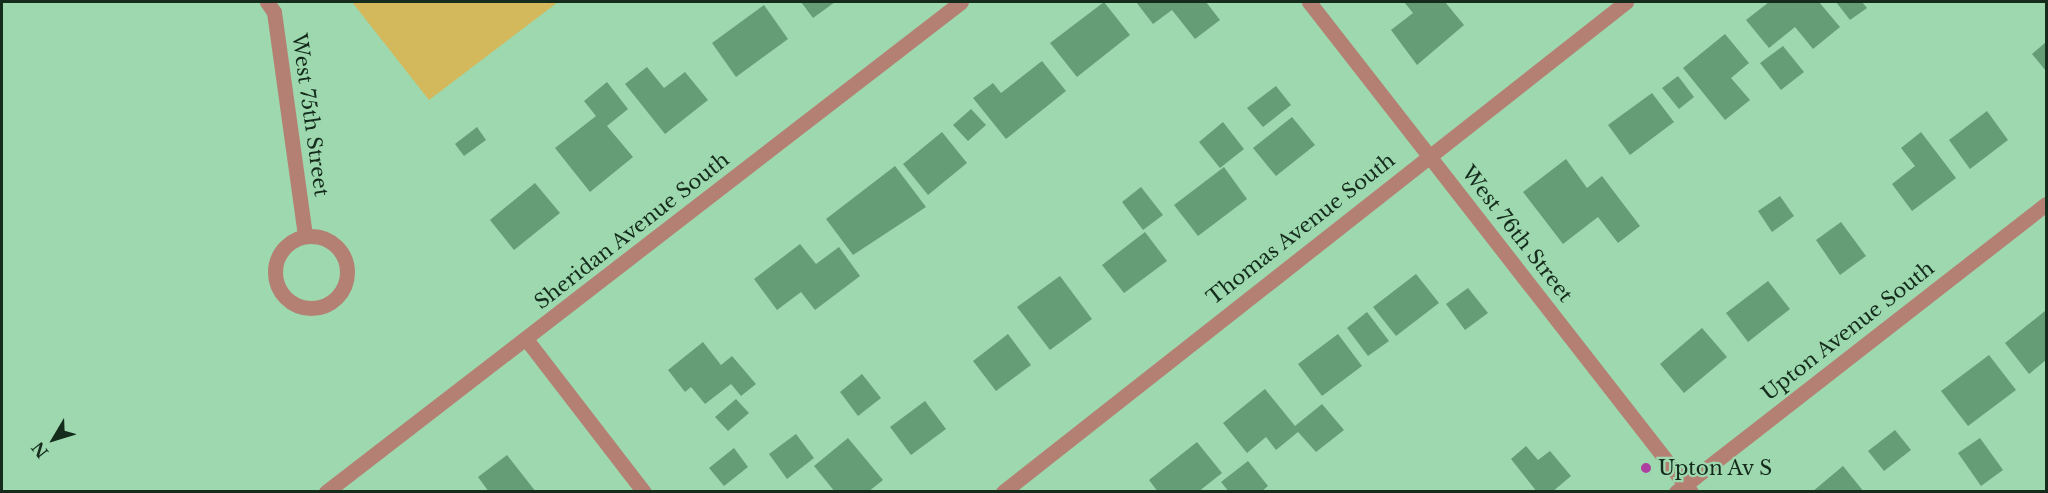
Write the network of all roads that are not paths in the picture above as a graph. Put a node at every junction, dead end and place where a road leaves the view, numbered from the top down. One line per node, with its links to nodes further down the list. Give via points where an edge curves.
1 (267, 2): 7 (street, West 75th Street, via 274,12)
2 (961, 2): 8 (street, Sheridan Avenue South)
3 (1309, 2): 5 (street, West 76th Street)
4 (1626, 2): 5 (street, Thomas Avenue South)
5 (1429, 155): 9 (street, West 76th Street); 12 (street, Thomas Avenue South)
6 (2046, 204): 9 (street, Upton Avenue South)
7 (305, 236): 7 (street, via 279,254 274,276 293,304 317,308 338,297 346,266 327,240)
8 (526, 339): 10 (street, Sheridan Avenue South); 11 (street)
9 (1684, 489)
10 (326, 492)
11 (644, 492)
12 (1003, 492)

